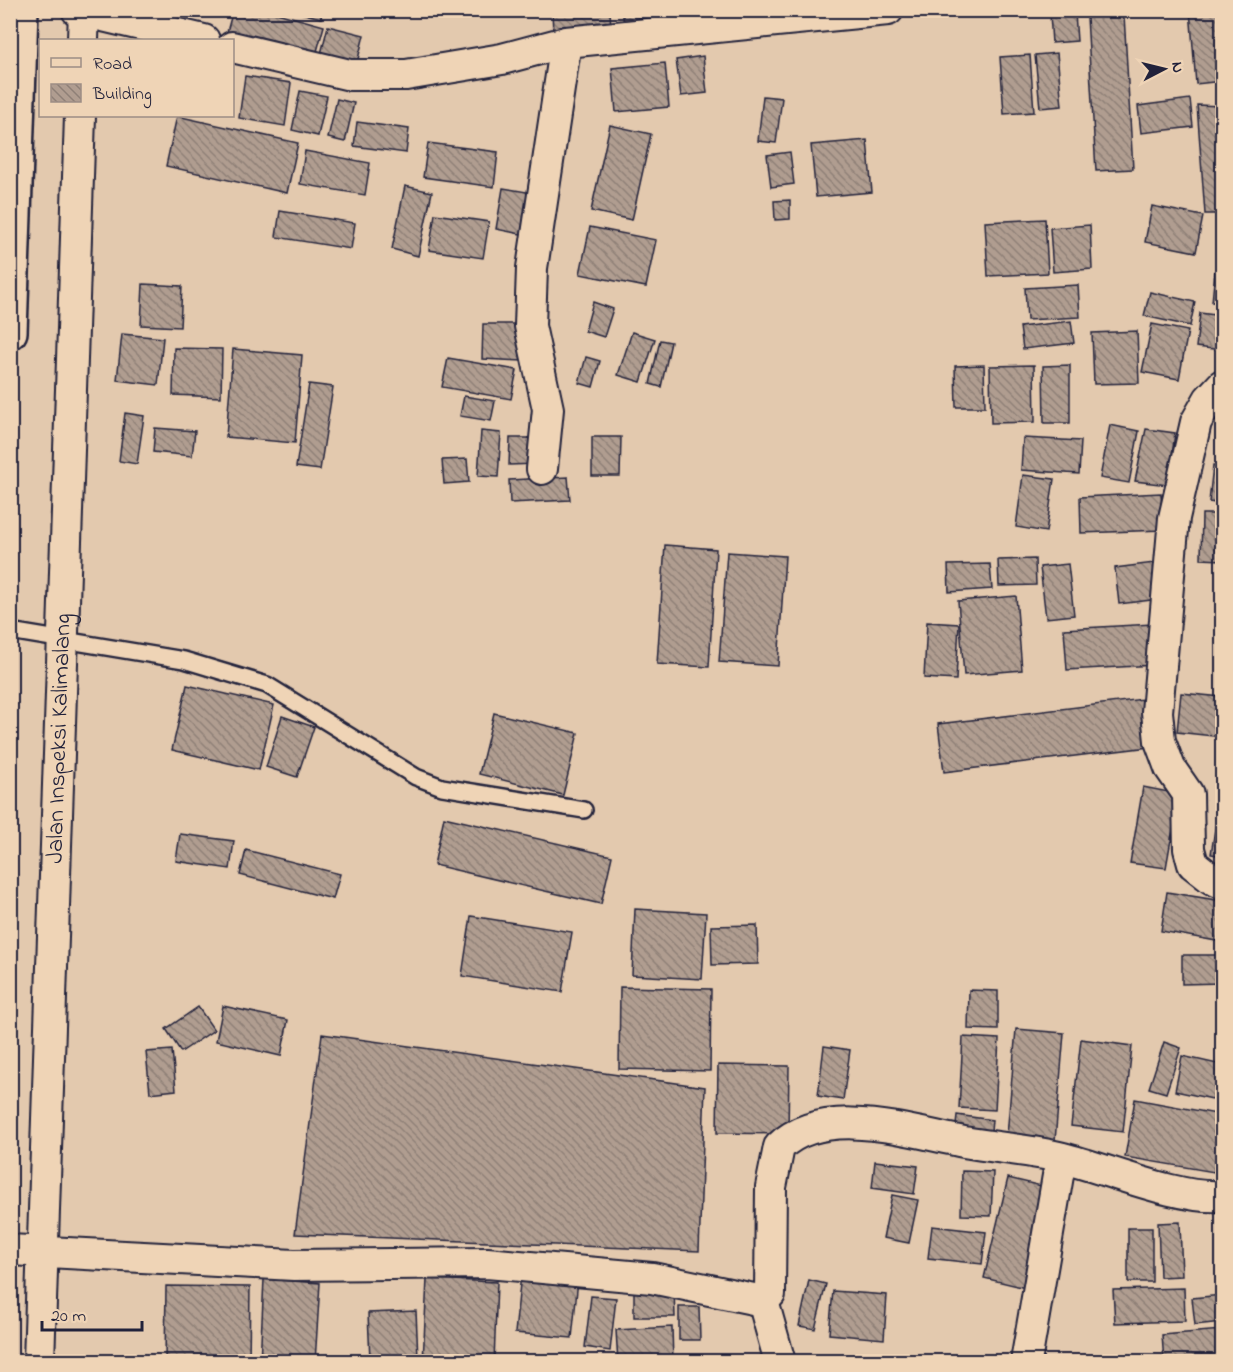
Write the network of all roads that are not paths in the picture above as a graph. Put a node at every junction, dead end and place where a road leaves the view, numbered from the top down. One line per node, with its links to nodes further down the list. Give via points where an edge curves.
1 (21, 10): 8 (main road)
2 (888, 10): 5 (street)
3 (82, 18): 4 (street)
4 (198, 39)
5 (566, 42): 6 (street, via 502,59 406,75 351,75); 10 (street, via 532,268 530,326 548,409)
6 (234, 47)
7 (80, 117): 12 (street, Jalan Inspeksi Kalimalang)
8 (10, 332)
9 (1222, 385): 14 (street, via 1196,422 1174,518 1157,712 1160,741 1170,768 1188,794 1193,864)
10 (542, 469)
11 (10, 631): 12 (lane)
12 (62, 639): 13 (lane, via 184,660 267,685 416,777 442,787); 18 (street, Jalan Inspeksi Kalimalang)
13 (584, 810)
14 (1222, 883)
15 (1061, 1158): 16 (street, via 1197,1196); 19 (street, via 875,1125 834,1124 787,1139 779,1147 771,1187 770,1293); 22 (street)
16 (1222, 1196)
17 (10, 1250): 18 (street)
18 (42, 1252): 19 (street, via 294,1265 487,1263 652,1278); 20 (street, Jalan Inspeksi Kalimalang)
19 (763, 1301): 21 (street)
20 (39, 1362)
21 (780, 1362)
22 (1026, 1362)

